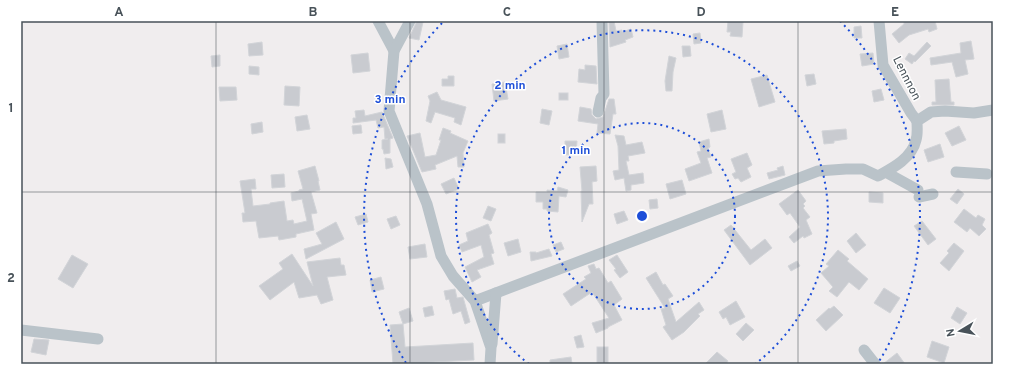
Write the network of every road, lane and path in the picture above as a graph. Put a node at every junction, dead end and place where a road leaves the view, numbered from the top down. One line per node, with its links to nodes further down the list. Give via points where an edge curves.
1 (378, 21): 5 (street)
2 (410, 21): 5 (street)
3 (602, 21): 7 (street, via 604,94)
4 (879, 21): 8 (street, Lennnon, via 883,65)
5 (394, 51): 14 (street, via 389,111 427,204 441,256 453,276)
6 (993, 110): 8 (street, via 974,113 931,112)
7 (598, 112)
8 (917, 121): 13 (street, via 916,140 908,156 878,176 863,169 818,171)
9 (956, 172): 11 (street)
10 (889, 174): 12 (street, via 919,194)
11 (987, 174)
12 (933, 194)
13 (496, 293): 14 (street); 17 (street)
14 (475, 301): 17 (street)
15 (21, 330): 16 (street)
16 (98, 339)
17 (492, 348): 19 (street)
18 (864, 350): 20 (street)
19 (490, 364)
20 (875, 364)

